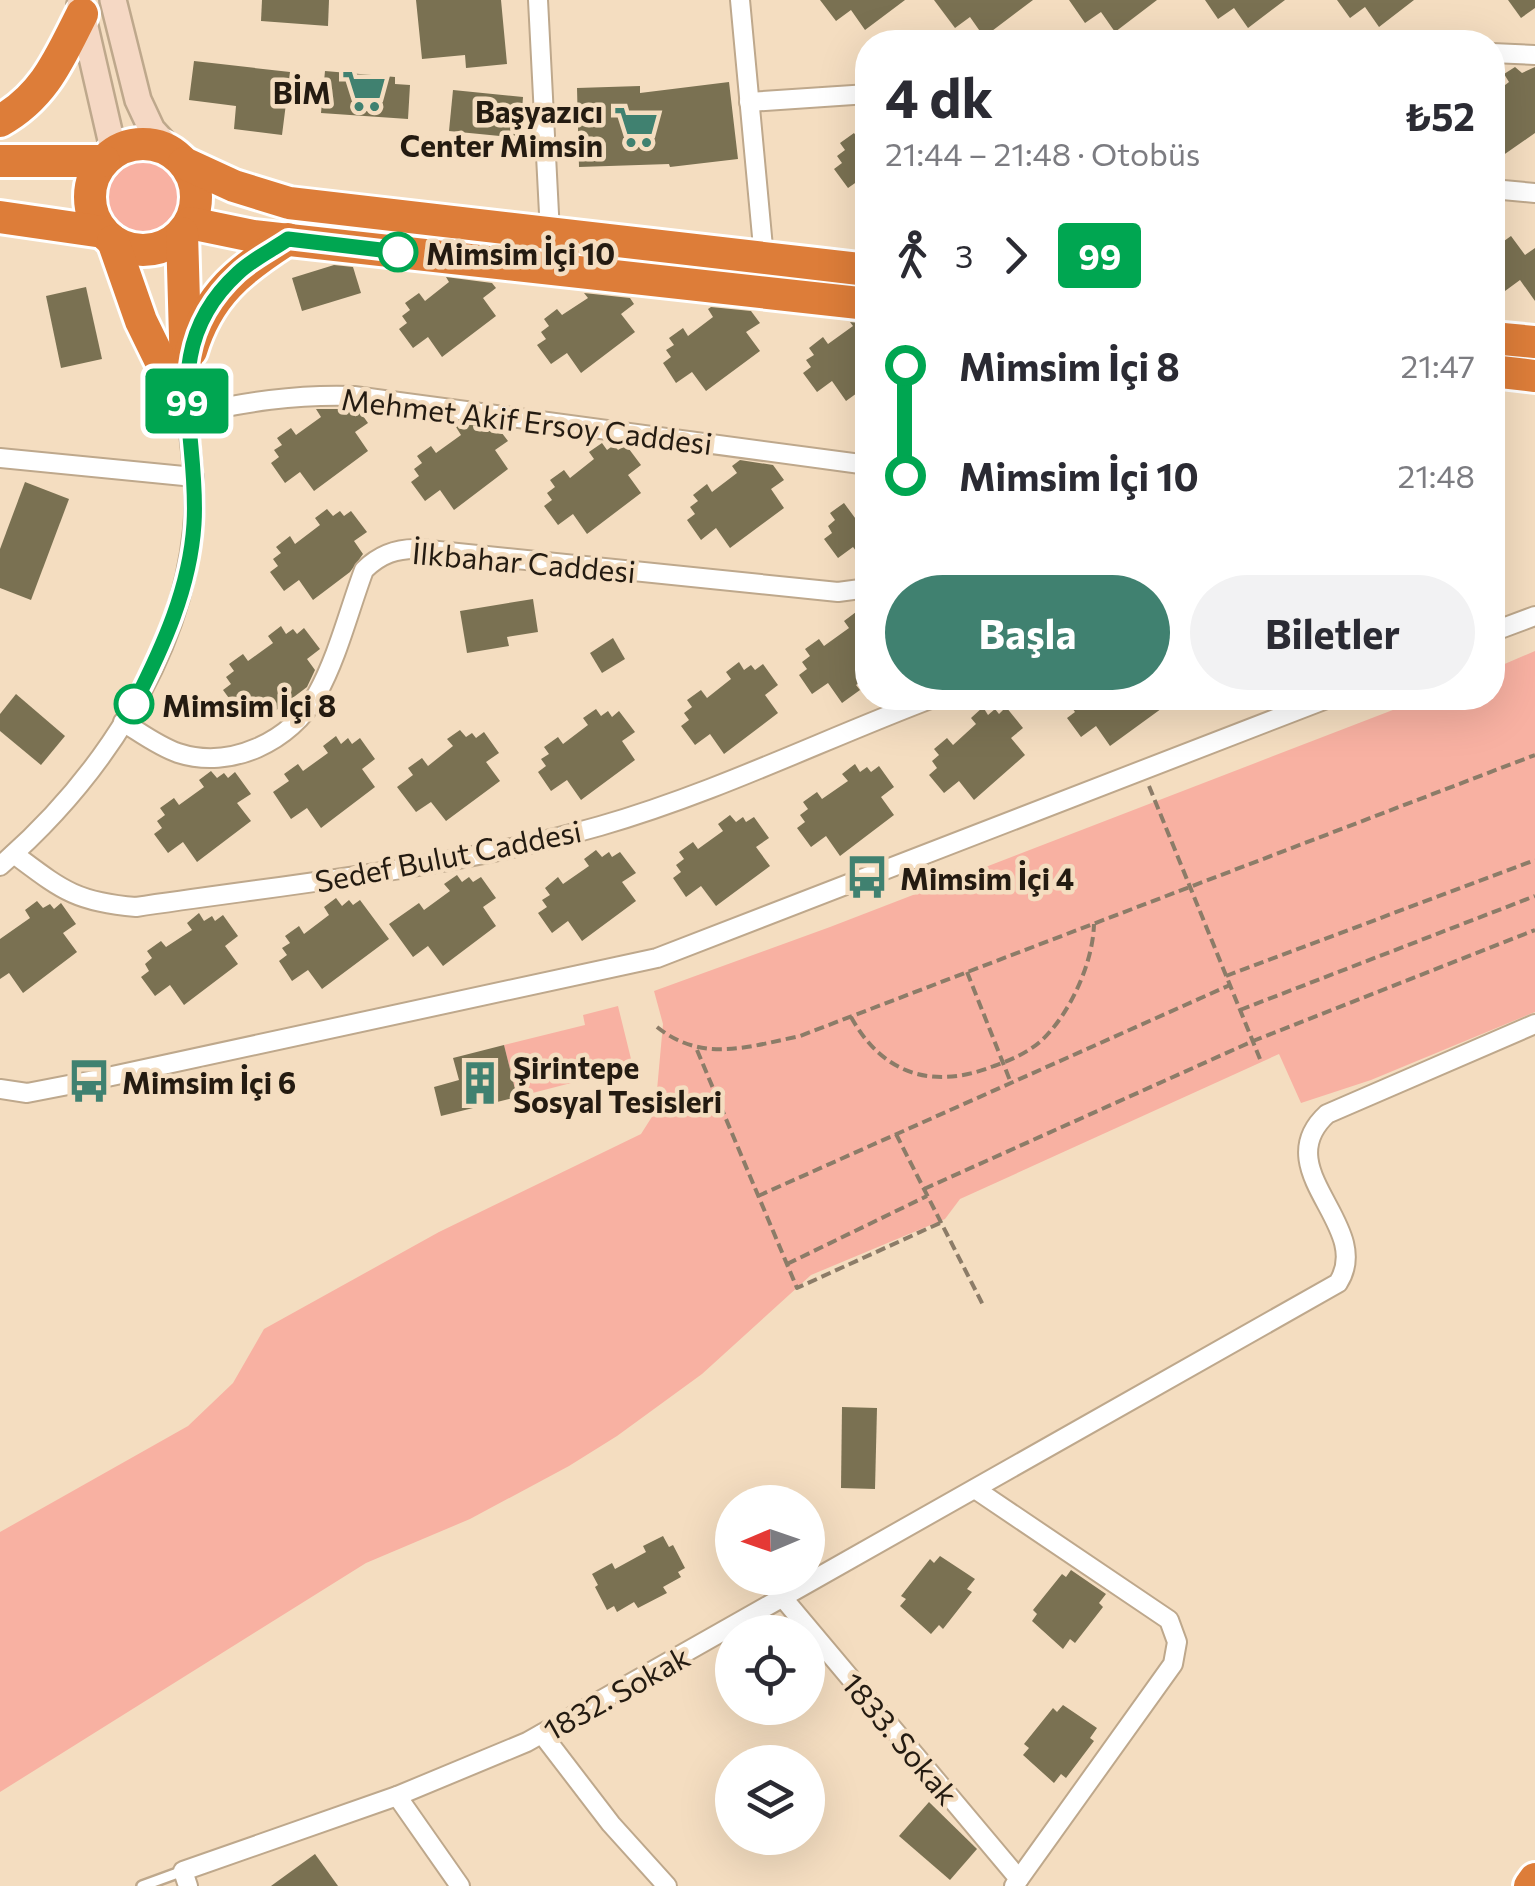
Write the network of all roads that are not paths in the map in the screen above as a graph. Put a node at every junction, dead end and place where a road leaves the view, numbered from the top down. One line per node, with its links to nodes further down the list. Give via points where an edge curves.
1 (113, 0): 11 (street, via 138,100 152,130)
2 (538, 0): 17 (street)
3 (740, 0): 8 (street)
4 (81, 7): 9 (highway, via 51,76); 10 (street)
5 (1505, 54): 6 (street)
6 (1535, 55)
7 (855, 95): 8 (street)
8 (749, 102): 20 (street)
9 (0, 121)
10 (109, 157): 11 (highway, via 151,144); 12 (highway); 18 (highway, via 90,196)
11 (179, 158): 16 (highway, via 195,186); 17 (highway, via 288,203)
12 (0, 161)
13 (1505, 190): 14 (street)
14 (1535, 193)
15 (0, 216): 18 (highway)
16 (186, 228): 18 (highway, via 173,242 149,250 124,247); 19 (highway); 25 (highway)
17 (550, 232): 20 (highway)
18 (108, 236): 28 (highway)
19 (288, 239): 22 (highway); 25 (highway, via 224,287)
20 (764, 258): 21 (highway)
21 (855, 268)
22 (855, 303)
23 (1505, 339): 24 (highway)
24 (1535, 342)
25 (187, 364): 28 (highway)
26 (1505, 373): 27 (highway)
27 (1535, 376)
28 (188, 415): 30 (street, Mehmet Akif Ersoy Caddesi, via 252,400 354,396); 31 (street)
29 (0, 458): 31 (street)
30 (855, 464)
31 (194, 478): 37 (street, via 194,527 182,592)
32 (855, 590): 37 (street, İlkbahar Caddesi, via 397,550 364,570 317,694 273,739 230,756 196,757)
33 (1535, 616): 34 (street)
34 (1505, 627)
35 (904, 710): 38 (street, Sedef Bulut Caddesi, via 660,807 477,856 136,907 66,892)
36 (1281, 710): 40 (street, via 1144,771 657,958 126,1074 27,1093)
37 (124, 722): 38 (street, via 80,786)
38 (7, 860)
39 (1535, 1024): 41 (street, 1832. Sokak, via 1319,1122 1308,1159 1346,1246 1338,1283)
40 (0, 1088)
41 (975, 1490): 42 (street, 1832. Sokak); 47 (street, via 1169,1620 1177,1642 1173,1664)
42 (783, 1598): 43 (street, 1832. Sokak); 47 (street, 1833. Sokak)
43 (542, 1734): 44 (street, 1832. Sokak); 50 (street)
44 (396, 1796): 45 (street, 1832. Sokak); 49 (street)
45 (186, 1878): 48 (lane)
46 (1535, 1879): 51 (highway)
47 (1017, 1882)
48 (142, 1886)
49 (460, 1886)
50 (667, 1886)
51 (1530, 1886)

